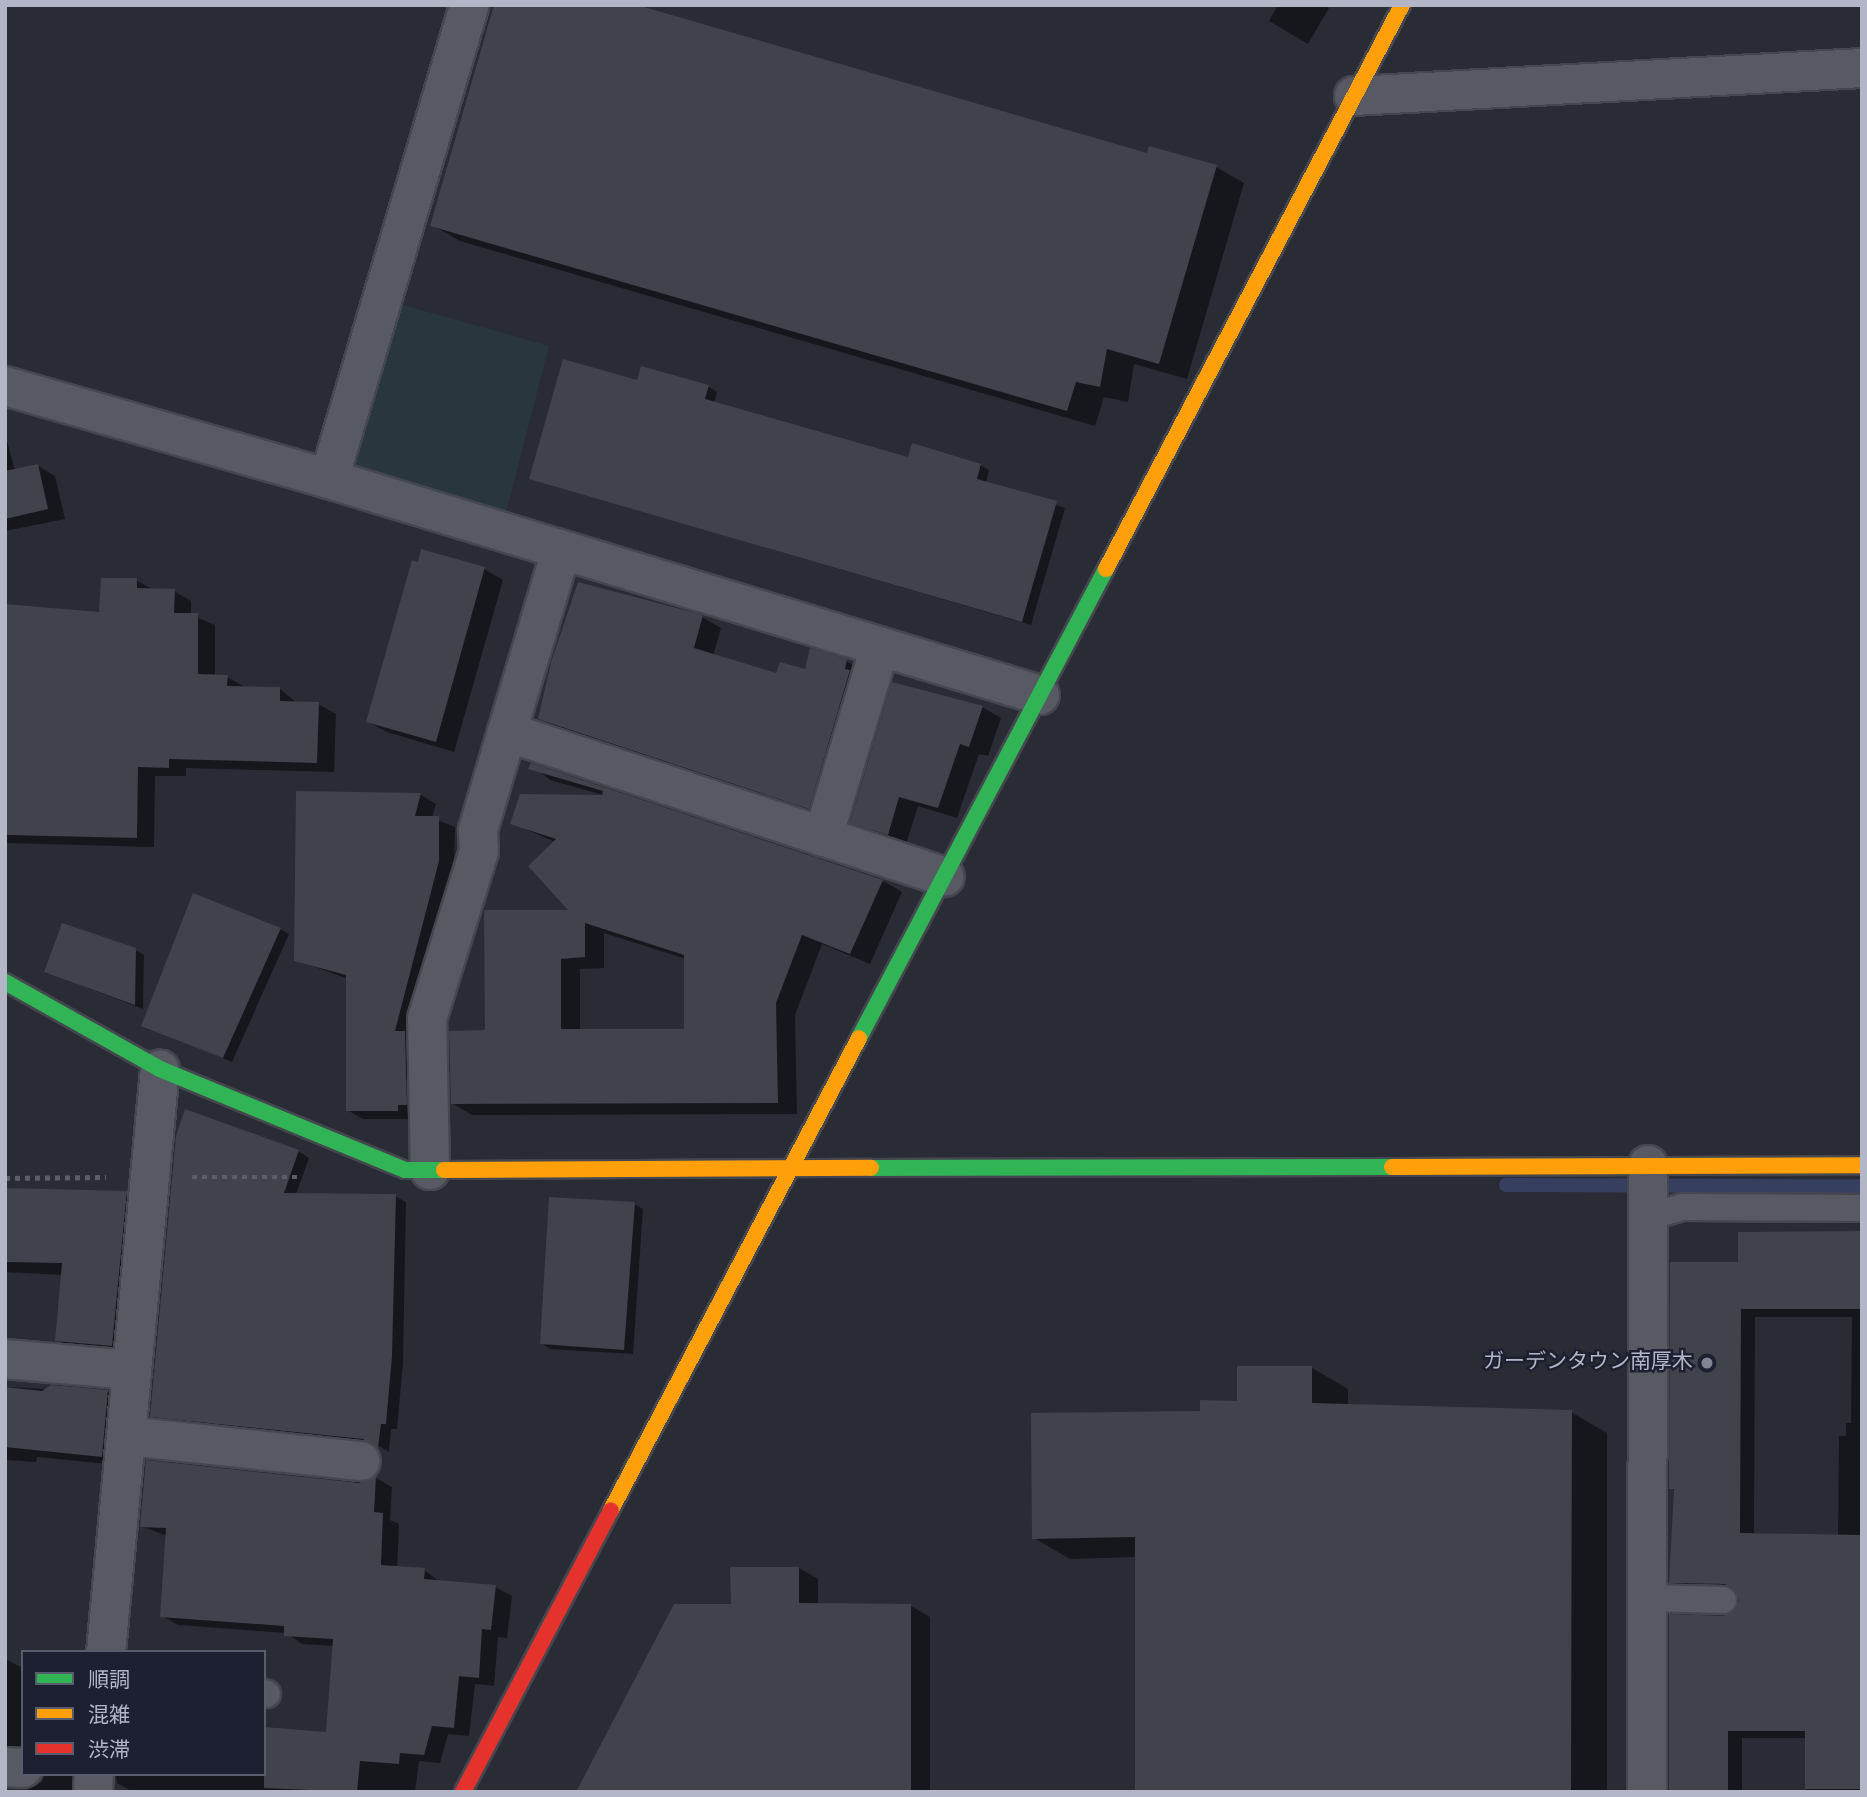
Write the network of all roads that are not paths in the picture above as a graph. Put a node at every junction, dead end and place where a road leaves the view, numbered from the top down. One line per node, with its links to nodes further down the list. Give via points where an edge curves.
1 (469, 5): 6 (street)
2 (1396, 8): 4 (street)
3 (1862, 68): 4 (street)
4 (1354, 96): 9 (street)
5 (5, 386): 6 (street)
6 (329, 479): 7 (street)
7 (561, 551): 8 (street); 10 (street)
8 (880, 647): 9 (street); 11 (street)
9 (1040, 695): 12 (street)
10 (508, 732): 11 (street); 17 (street, via 478,830 479,851 426,1019)
11 (823, 837): 12 (street)
12 (945, 877): 16 (street)
13 (5, 982): 14 (street)
14 (160, 1069): 17 (street, via 405,1170); 21 (street)
15 (1862, 1165): 18 (street)
16 (792, 1168): 17 (street); 18 (street); 27 (street)
17 (430, 1170)
18 (1648, 1192): 19 (lane, via 1682,1207); 24 (street)
19 (1862, 1208)
20 (5, 1359): 21 (street)
21 (132, 1370): 22 (street)
22 (126, 1436): 23 (street); 26 (street)
23 (361, 1461)
24 (1647, 1598): 25 (lane); 28 (street)
25 (1723, 1600)
26 (106, 1650)
27 (463, 1792)
28 (1647, 1792)

